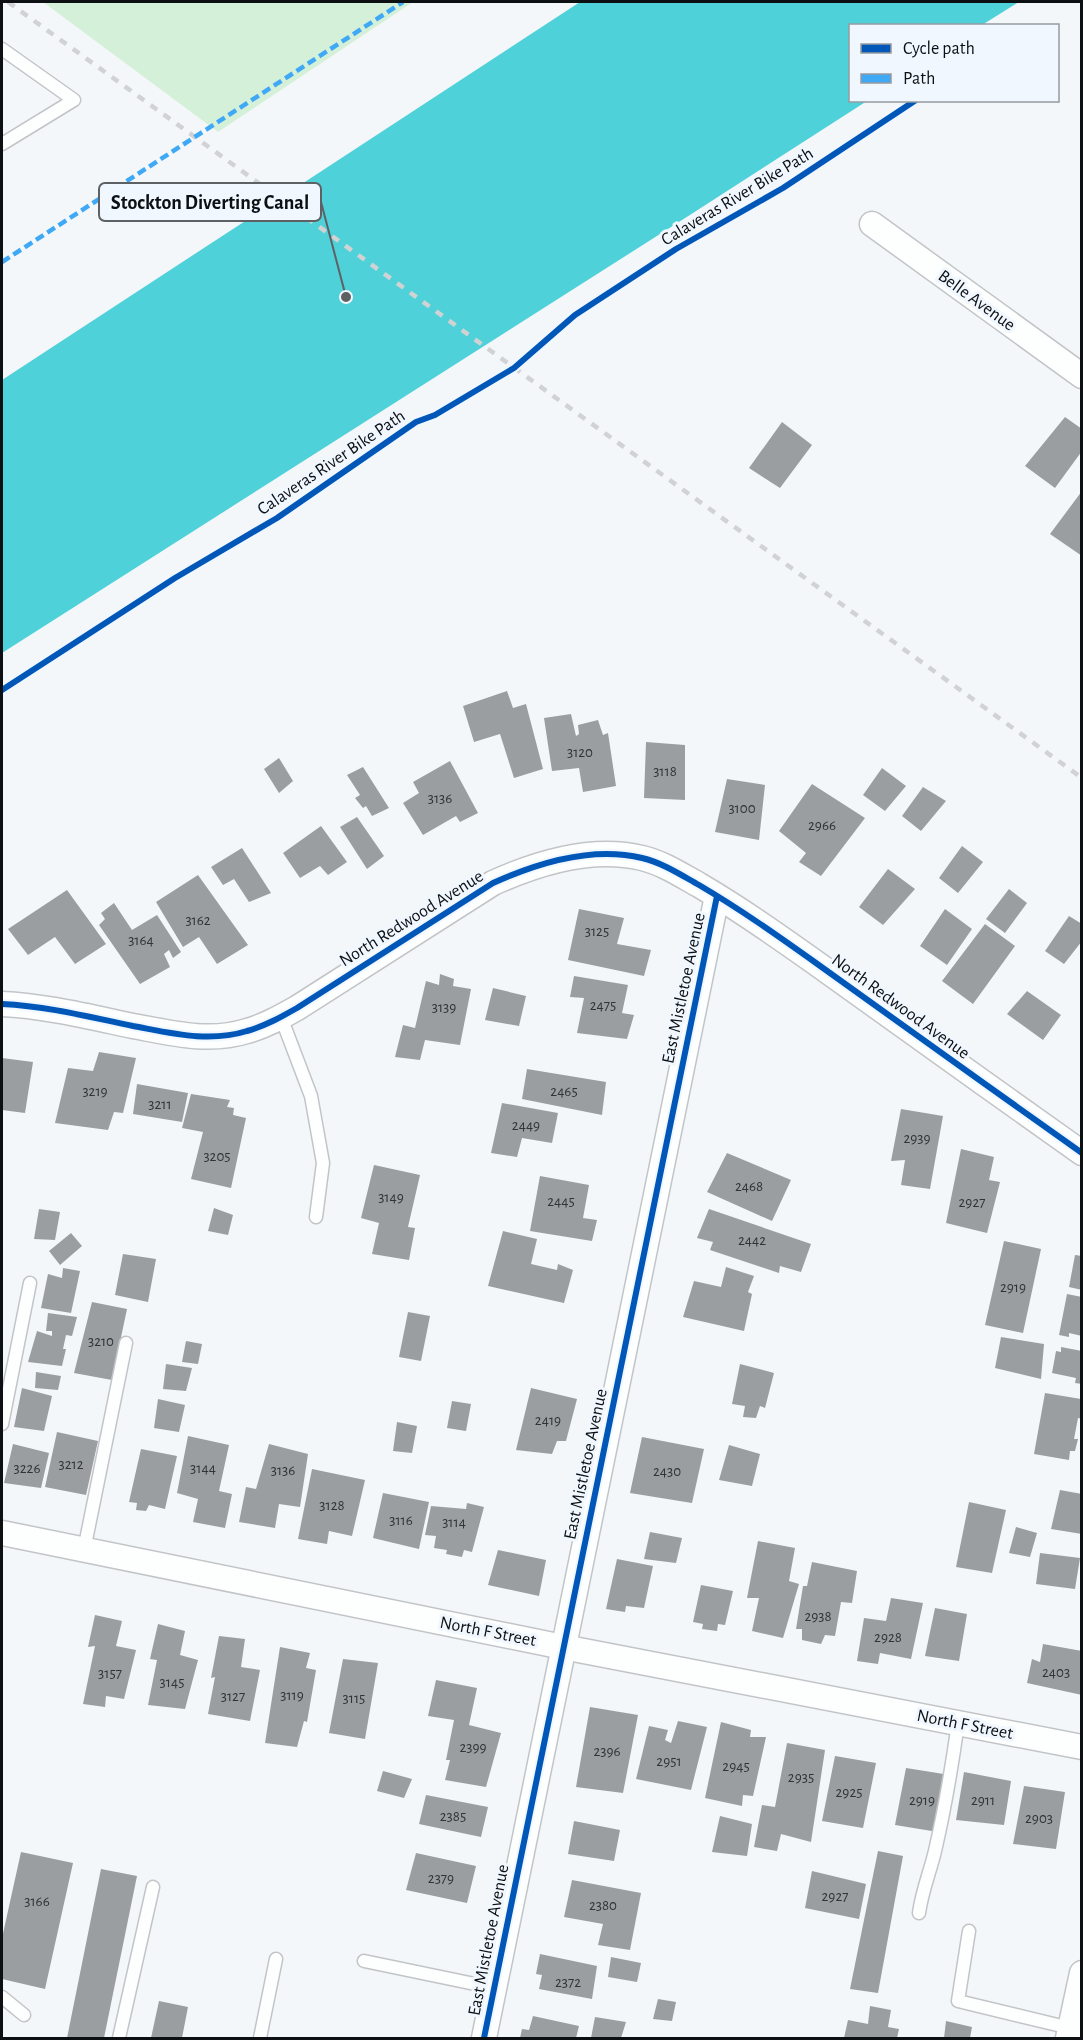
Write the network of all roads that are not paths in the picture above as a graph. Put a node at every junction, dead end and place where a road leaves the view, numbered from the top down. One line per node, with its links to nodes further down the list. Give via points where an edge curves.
1 (2, 49): 2 (lane, via 74,100)
2 (2, 144)
3 (872, 224): 4 (street, Belle Avenue)
4 (1082, 376)
5 (717, 896): 7 (street, North Redwood Avenue, via 664,865 625,855 555,860 526,868 493,883); 8 (street, North Redwood Avenue); 15 (street, East Mistletoe Avenue)
6 (2, 1004): 7 (street, North Redwood Avenue, via 31,1005 189,1037 247,1032)
7 (281, 1017): 9 (lane, via 312,1096 323,1163)
8 (1082, 1153)
9 (315, 1217)
10 (30, 1283): 12 (lane)
11 (126, 1343): 14 (lane)
12 (2, 1424)
13 (2, 1533): 14 (street, North F Street)
14 (84, 1550): 15 (street, North F Street)
15 (563, 1647): 16 (street, North F Street); 24 (street, East Mistletoe Avenue)
16 (958, 1723): 17 (street, North F Street); 19 (lane, via 950,1785)
17 (1082, 1747)
18 (153, 1887): 28 (lane)
19 (919, 1913)
20 (969, 1931): 27 (lane, via 958,2001)
21 (276, 1959): 29 (lane)
22 (364, 1961): 24 (lane)
23 (1082, 1973): 27 (street)
24 (494, 1988): 30 (street, East Mistletoe Avenue)
25 (2, 1997): 26 (lane)
26 (24, 2014)
27 (1069, 2033)
28 (119, 2038)
29 (260, 2038)
30 (484, 2038)

